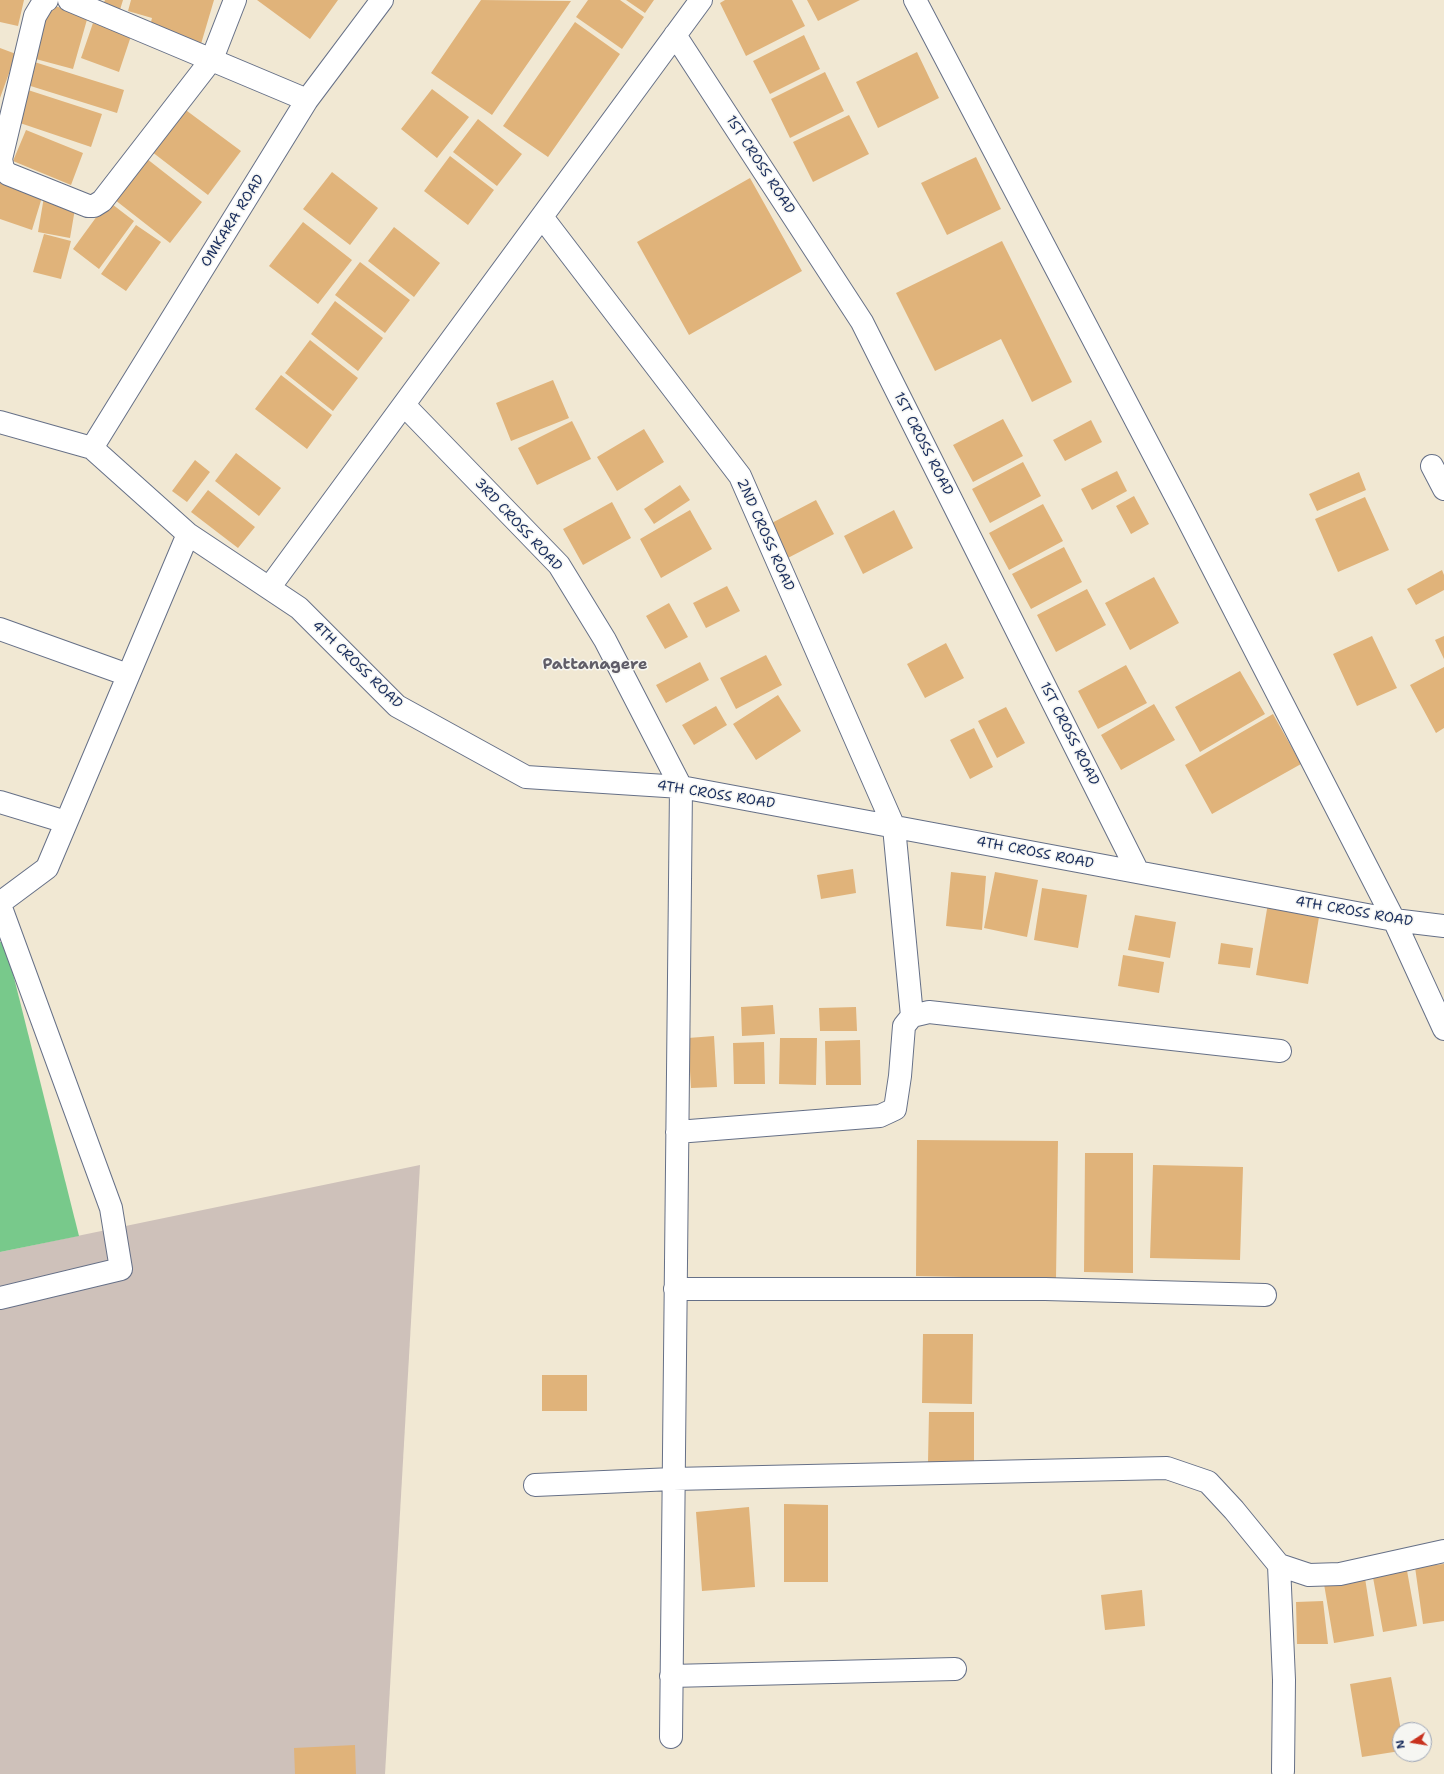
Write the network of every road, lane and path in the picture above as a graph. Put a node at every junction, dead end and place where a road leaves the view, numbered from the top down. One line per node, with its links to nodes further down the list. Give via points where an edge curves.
1 (47, 0): 9 (street, via 35,16 2,164 3,170 88,206 94,206 102,201)
2 (69, 0): 7 (street)
3 (235, 0): 9 (street)
4 (382, 0): 10 (street, OMKARA ROAD)
5 (701, 0): 8 (street)
6 (916, 0): 27 (street)
7 (94, 5): 9 (street)
8 (675, 36): 11 (street); 25 (street, 1ST CROSS ROAD, via 862,322)
9 (212, 59): 10 (street)
10 (308, 100): 14 (street, OMKARA ROAD)
11 (542, 217): 12 (street); 24 (street, 2ND CROSS ROAD, via 740,476)
12 (404, 405): 18 (street); 21 (street, 3RD CROSS ROAD, via 559,565 605,640)
13 (0, 422): 14 (street)
14 (92, 448): 17 (street, 4TH CROSS ROAD)
15 (1432, 466): 16 (street)
16 (1444, 489)
17 (188, 534): 18 (street, 4TH CROSS ROAD); 20 (street)
18 (269, 588): 21 (street, 4TH CROSS ROAD, via 300,608 397,706 526,777)
19 (0, 629): 20 (street)
20 (128, 676): 23 (street)
21 (681, 787): 24 (street, 4TH CROSS ROAD); 32 (street)
22 (0, 802): 23 (street)
23 (66, 822): 26 (street, via 46,868)
24 (894, 827): 25 (street, 4TH CROSS ROAD); 29 (street, 2ND CROSS ROAD)
25 (1138, 872): 27 (street, 4TH CROSS ROAD)
26 (0, 904): 35 (street, via 112,1208 121,1268)
27 (1394, 920): 28 (street, 4TH CROSS ROAD); 30 (street)
28 (1444, 926)
29 (912, 1016): 31 (street, via 929,1012); 32 (street, via 904,1026 895,1109 880,1116)
30 (1444, 1029)
31 (1280, 1051)
32 (677, 1132): 33 (street)
33 (676, 1288): 34 (street, via 1045,1289); 36 (street)
34 (1265, 1295)
35 (0, 1298)
36 (673, 1479): 37 (street); 39 (street, via 1167,1468 1208,1482); 41 (street)
37 (535, 1485)
38 (1444, 1551): 39 (street, via 1340,1574 1309,1576)
39 (1279, 1565): 43 (street, via 1284,1680)
40 (955, 1669): 41 (street)
41 (672, 1676): 42 (street)
42 (671, 1737)
43 (1283, 1771)

